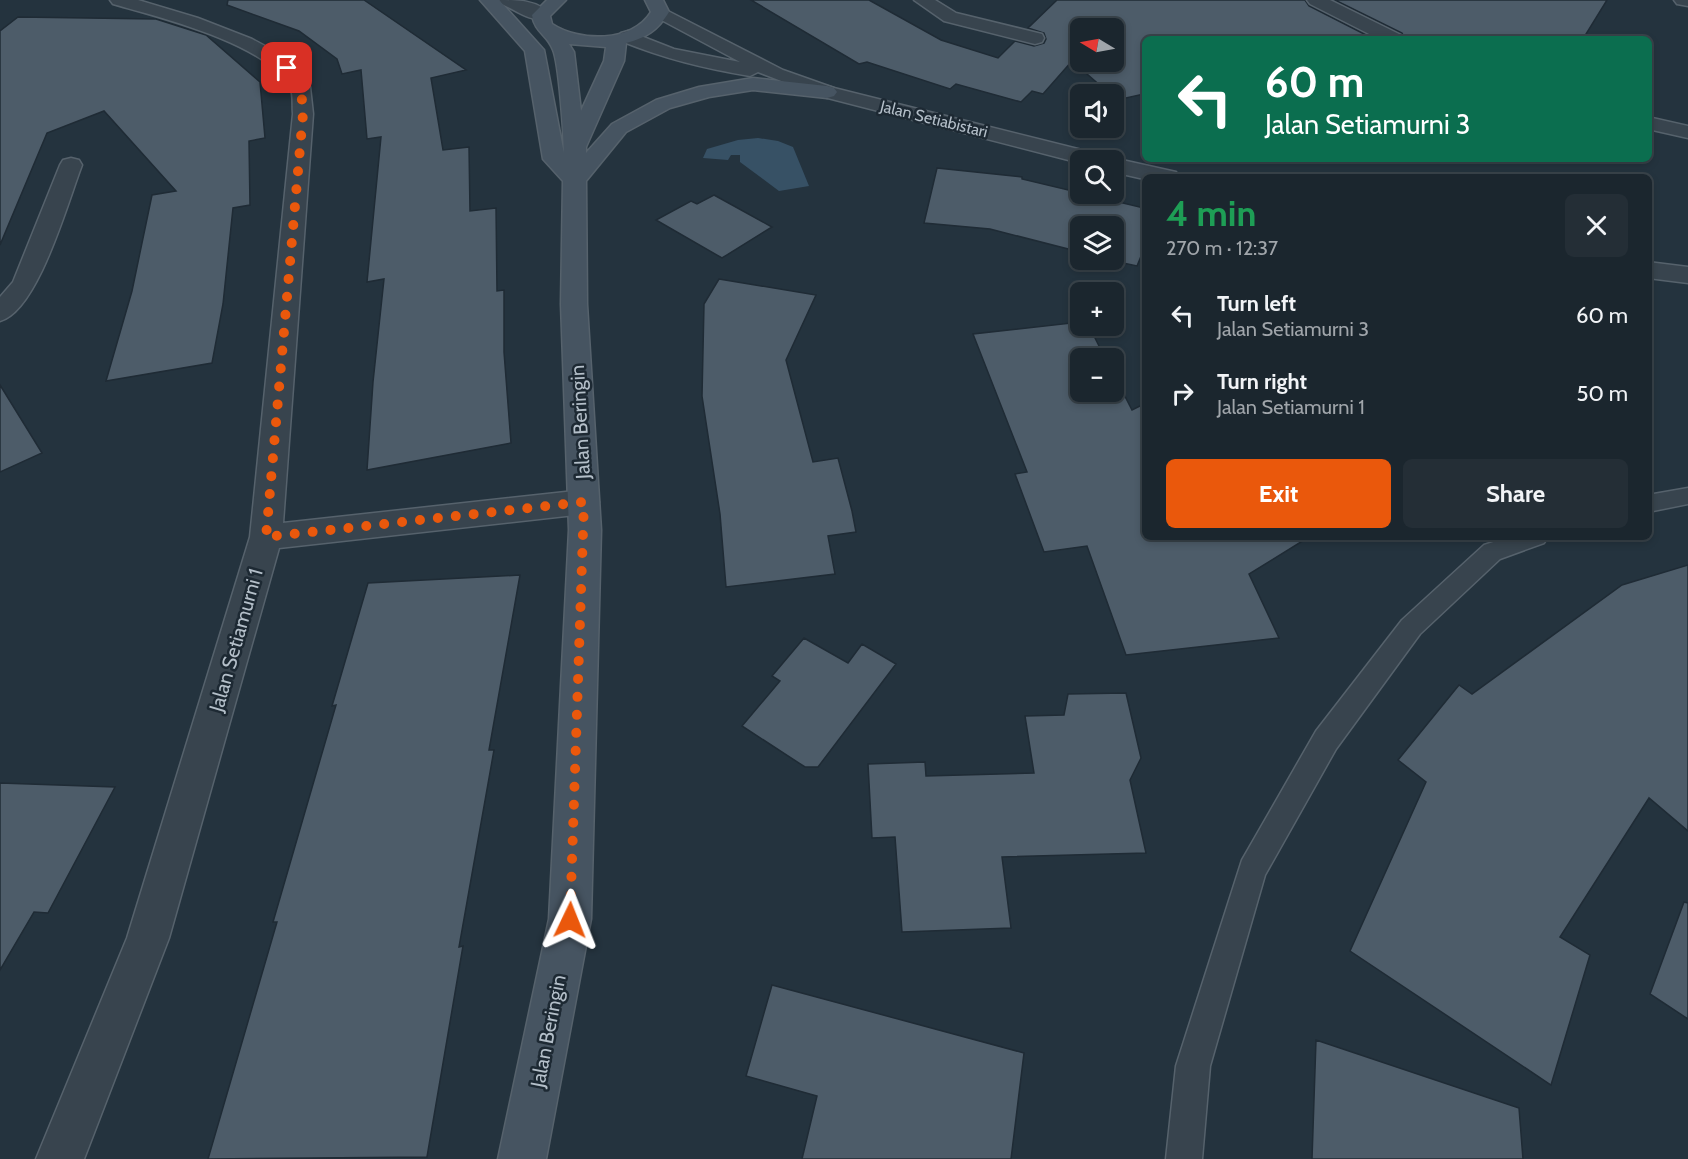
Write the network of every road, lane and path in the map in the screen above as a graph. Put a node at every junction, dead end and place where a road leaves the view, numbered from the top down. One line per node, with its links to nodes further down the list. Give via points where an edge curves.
1 (119, 0): 30 (street, Jalan Setiamurni 1, via 205,27 265,52 287,68 301,88 303,114)
2 (489, 0): 20 (street, via 534,50 554,159)
3 (508, 0): 10 (street)
4 (557, 0): 10 (street)
5 (923, 0): 14 (street, via 950,16)
6 (1316, 0): 12 (street)
7 (1683, 0): 8 (street)
8 (1688, 1)
9 (657, 4): 13 (street, via 658,18); 15 (street, Jalan Setiabistari)
10 (541, 15): 11 (street, Jalan Beringin, via 543,26)
11 (555, 36): 13 (street, via 584,42); 20 (street, Jalan Beringin, via 564,52)
12 (1388, 36)
13 (623, 38): 15 (street, Jalan Setiabistari, via 693,60); 20 (street, Jalan Beringin)
14 (1035, 38)
15 (776, 74): 16 (street, Jalan Setiabistari)
16 (827, 92): 19 (street, Jalan Setiabistari); 20 (street, via 753,84 706,91 663,104 619,128)
17 (1652, 124): 18 (street)
18 (1688, 132)
19 (1070, 154)
20 (575, 164): 28 (street, Jalan Beringin, via 574,304)
21 (71, 165): 26 (street, via 26,284)
22 (1124, 167): 23 (street)
23 (1154, 174)
24 (1652, 270): 25 (street)
25 (1688, 275)
26 (0, 313)
27 (1688, 496): 29 (lane)
28 (584, 502): 30 (street); 33 (street, Jalan Beringin, via 570,920)
29 (1652, 503)
30 (266, 537): 32 (street, Jalan Setiamurni 1, via 148,938)
31 (1527, 540): 34 (lane, via 1492,552 1411,627 1320,750 1252,870 1193,1066)
32 (60, 1159)
33 (522, 1159)
34 (1184, 1159)

